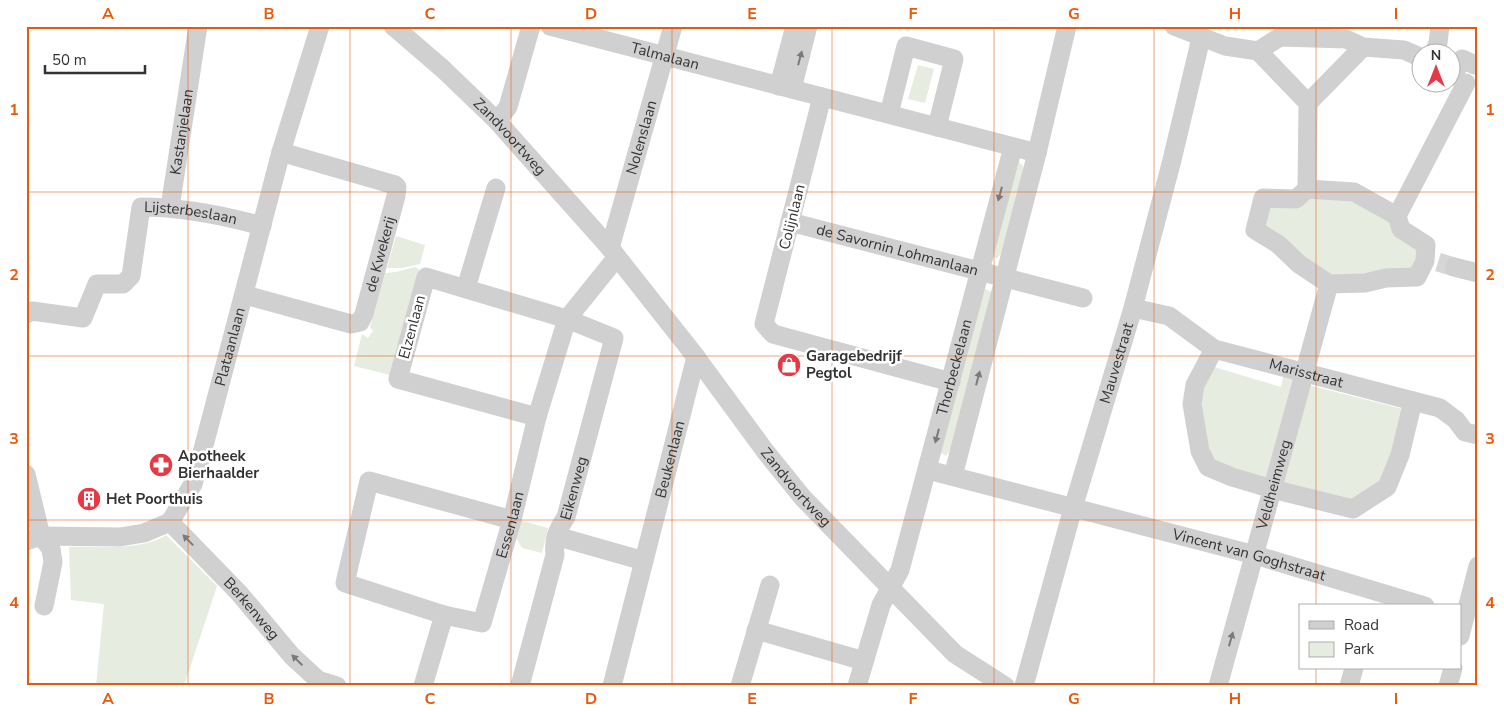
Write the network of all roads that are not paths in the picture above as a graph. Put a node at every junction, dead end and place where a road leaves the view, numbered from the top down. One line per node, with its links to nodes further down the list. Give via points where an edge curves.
1 (198, 26): 30 (street, Kastanjelaan)
2 (320, 26): 26 (street, Plataanlaan)
3 (393, 26): 23 (street, Zandvoortweg)
4 (531, 26): 23 (street, via 508,107)
5 (550, 26): 17 (street, Talmalaan)
6 (673, 26): 17 (street, Nolenslaan)
7 (795, 26): 18 (street)
8 (808, 26): 18 (street, one-way to 8)
9 (1067, 26): 27 (street, Thorbeckelaan)
10 (1174, 26): 12 (street)
11 (1440, 26): 13 (street)
12 (1196, 33): 15 (street, via 1225,46); 43 (street, Mauvestraat, via 1172,160)
13 (1438, 42)
14 (1363, 46): 15 (street, via 1346,38 1280,37); 16 (street); 21 (street)
15 (1258, 50): 21 (street)
16 (1412, 54)
17 (665, 56): 18 (street, Talmalaan); 34 (street, Nolenslaan)
18 (785, 88): 20 (street, Talmalaan)
19 (1445, 92): 31 (street)
20 (822, 97): 22 (street, Talmalaan); 32 (street, Colijnlaan)
21 (1308, 103): 29 (street)
22 (889, 114): 24 (street, Talmalaan); 24 (street, via 906,46 954,58)
23 (496, 121): 34 (street, Zandvoortweg)
24 (937, 127): 25 (street, Talmalaan)
25 (1013, 147): 27 (street, Talmalaan); 36 (street, Thorbeckelaan, one-way to 36)
26 (281, 152): 33 (street, Plataanlaan); 41 (street, de Kwekerij, via 395,185 396,196 360,322 352,324)
27 (1037, 153): 38 (street, Thorbeckelaan)
28 (496, 188): 40 (street)
29 (1307, 189): 31 (street, via 1354,192); 39 (street, via 1296,199 1263,198 1255,230)
30 (170, 207): 33 (street, Lijsterbeslaan); 44 (street, Lijsterbeslaan, via 141,207 130,276 123,284 97,284 83,318 32,311)
31 (1396, 216): 35 (street, via 1401,229 1426,245)
32 (790, 222): 36 (street, de Savornin Lohmanlaan); 49 (street, Colijnlaan, via 764,324 773,334)
33 (262, 226): 41 (street, Plataanlaan)
34 (614, 253): 45 (street); 47 (street, Zandvoortweg)
35 (1439, 263): 37 (street); 39 (street, via 1417,277)
36 (980, 270): 38 (street, de Savornin Lohmanlaan); 49 (street, Thorbeckelaan)
37 (1478, 273)
38 (1005, 278): 42 (street); 55 (street, Thorbeckelaan, one-way to 38)
39 (1329, 284): 48 (street, Veldheimweg)
40 (466, 288): 45 (street, Elzenlaan); 51 (street, Elzenlaan, via 426,277 398,379)
41 (245, 295): 59 (street, Plataanlaan, via 193,484)
42 (1083, 298)
43 (1133, 308): 46 (street, Marisstraat, via 1169,316); 57 (street, Mauvestraat)
44 (26, 314)
45 (567, 319): 51 (street, Essenlaan); 60 (street, Eikenweg, via 614,338 566,517)
46 (1214, 349): 48 (street, Marisstraat); 56 (street, via 1195,385 1192,404 1200,451 1208,467)
47 (696, 357): 63 (street, Beukenlaan); 66 (street, Zandvoortweg, via 803,498)
48 (1304, 372): 50 (street, Marisstraat); 56 (street, Veldheimweg)
49 (951, 382): 53 (street, Thorbeckelaan, one-way to 53)
50 (1413, 401): 52 (street, Marisstraat, via 1440,408 1465,432); 56 (street, via 1400,455 1387,488 1353,509)
51 (537, 418): 58 (street, Essenlaan)
52 (1478, 435)
53 (928, 470): 55 (street, Vincent van Goghstraat); 66 (street, Thorbeckelaan, via 900,570)
54 (26, 474): 61 (street)
55 (952, 476): 57 (street, Vincent van Goghstraat)
56 (1272, 490): 62 (street, Veldheimweg)
57 (1073, 508): 62 (street, Vincent van Goghstraat); 83 (street, Mauvestraat)
58 (512, 520): 70 (street, Essenlaan, via 482,623); 70 (street, via 369,481 345,583)
59 (170, 522): 61 (street, via 144,533 120,537); 76 (street, Berkenweg, one-way to 59, via 318,680 292,656 239,592)
60 (556, 536): 63 (street); 78 (street, Eikenweg, via 556,554)
61 (34, 539): 69 (street, via 51,550 53,562)
62 (1255, 555): 67 (street, Vincent van Goghstraat); 84 (street, Veldheimweg, one-way to 62)
63 (644, 561): 79 (street, Beukenlaan)
64 (1478, 566): 71 (street)
65 (770, 584): 72 (street)
66 (890, 588): 73 (street, Thorbeckelaan, via 881,605); 82 (street, Zandvoortweg, via 955,654)
67 (1372, 598): 68 (street, Vincent van Goghstraat)
68 (1412, 604)
69 (44, 606)
70 (444, 615): 77 (street)
71 (1462, 617)
72 (756, 630): 73 (street); 80 (street)
73 (864, 661): 81 (street, Thorbeckelaan)
74 (1353, 670): 85 (street)
75 (1452, 670): 86 (street)
76 (337, 686)
77 (423, 686)
78 (520, 686)
79 (612, 686)
80 (740, 686)
81 (857, 686)
82 (1005, 686)
83 (1024, 686)
84 (1218, 686)
85 (1349, 686)
86 (1448, 686)

